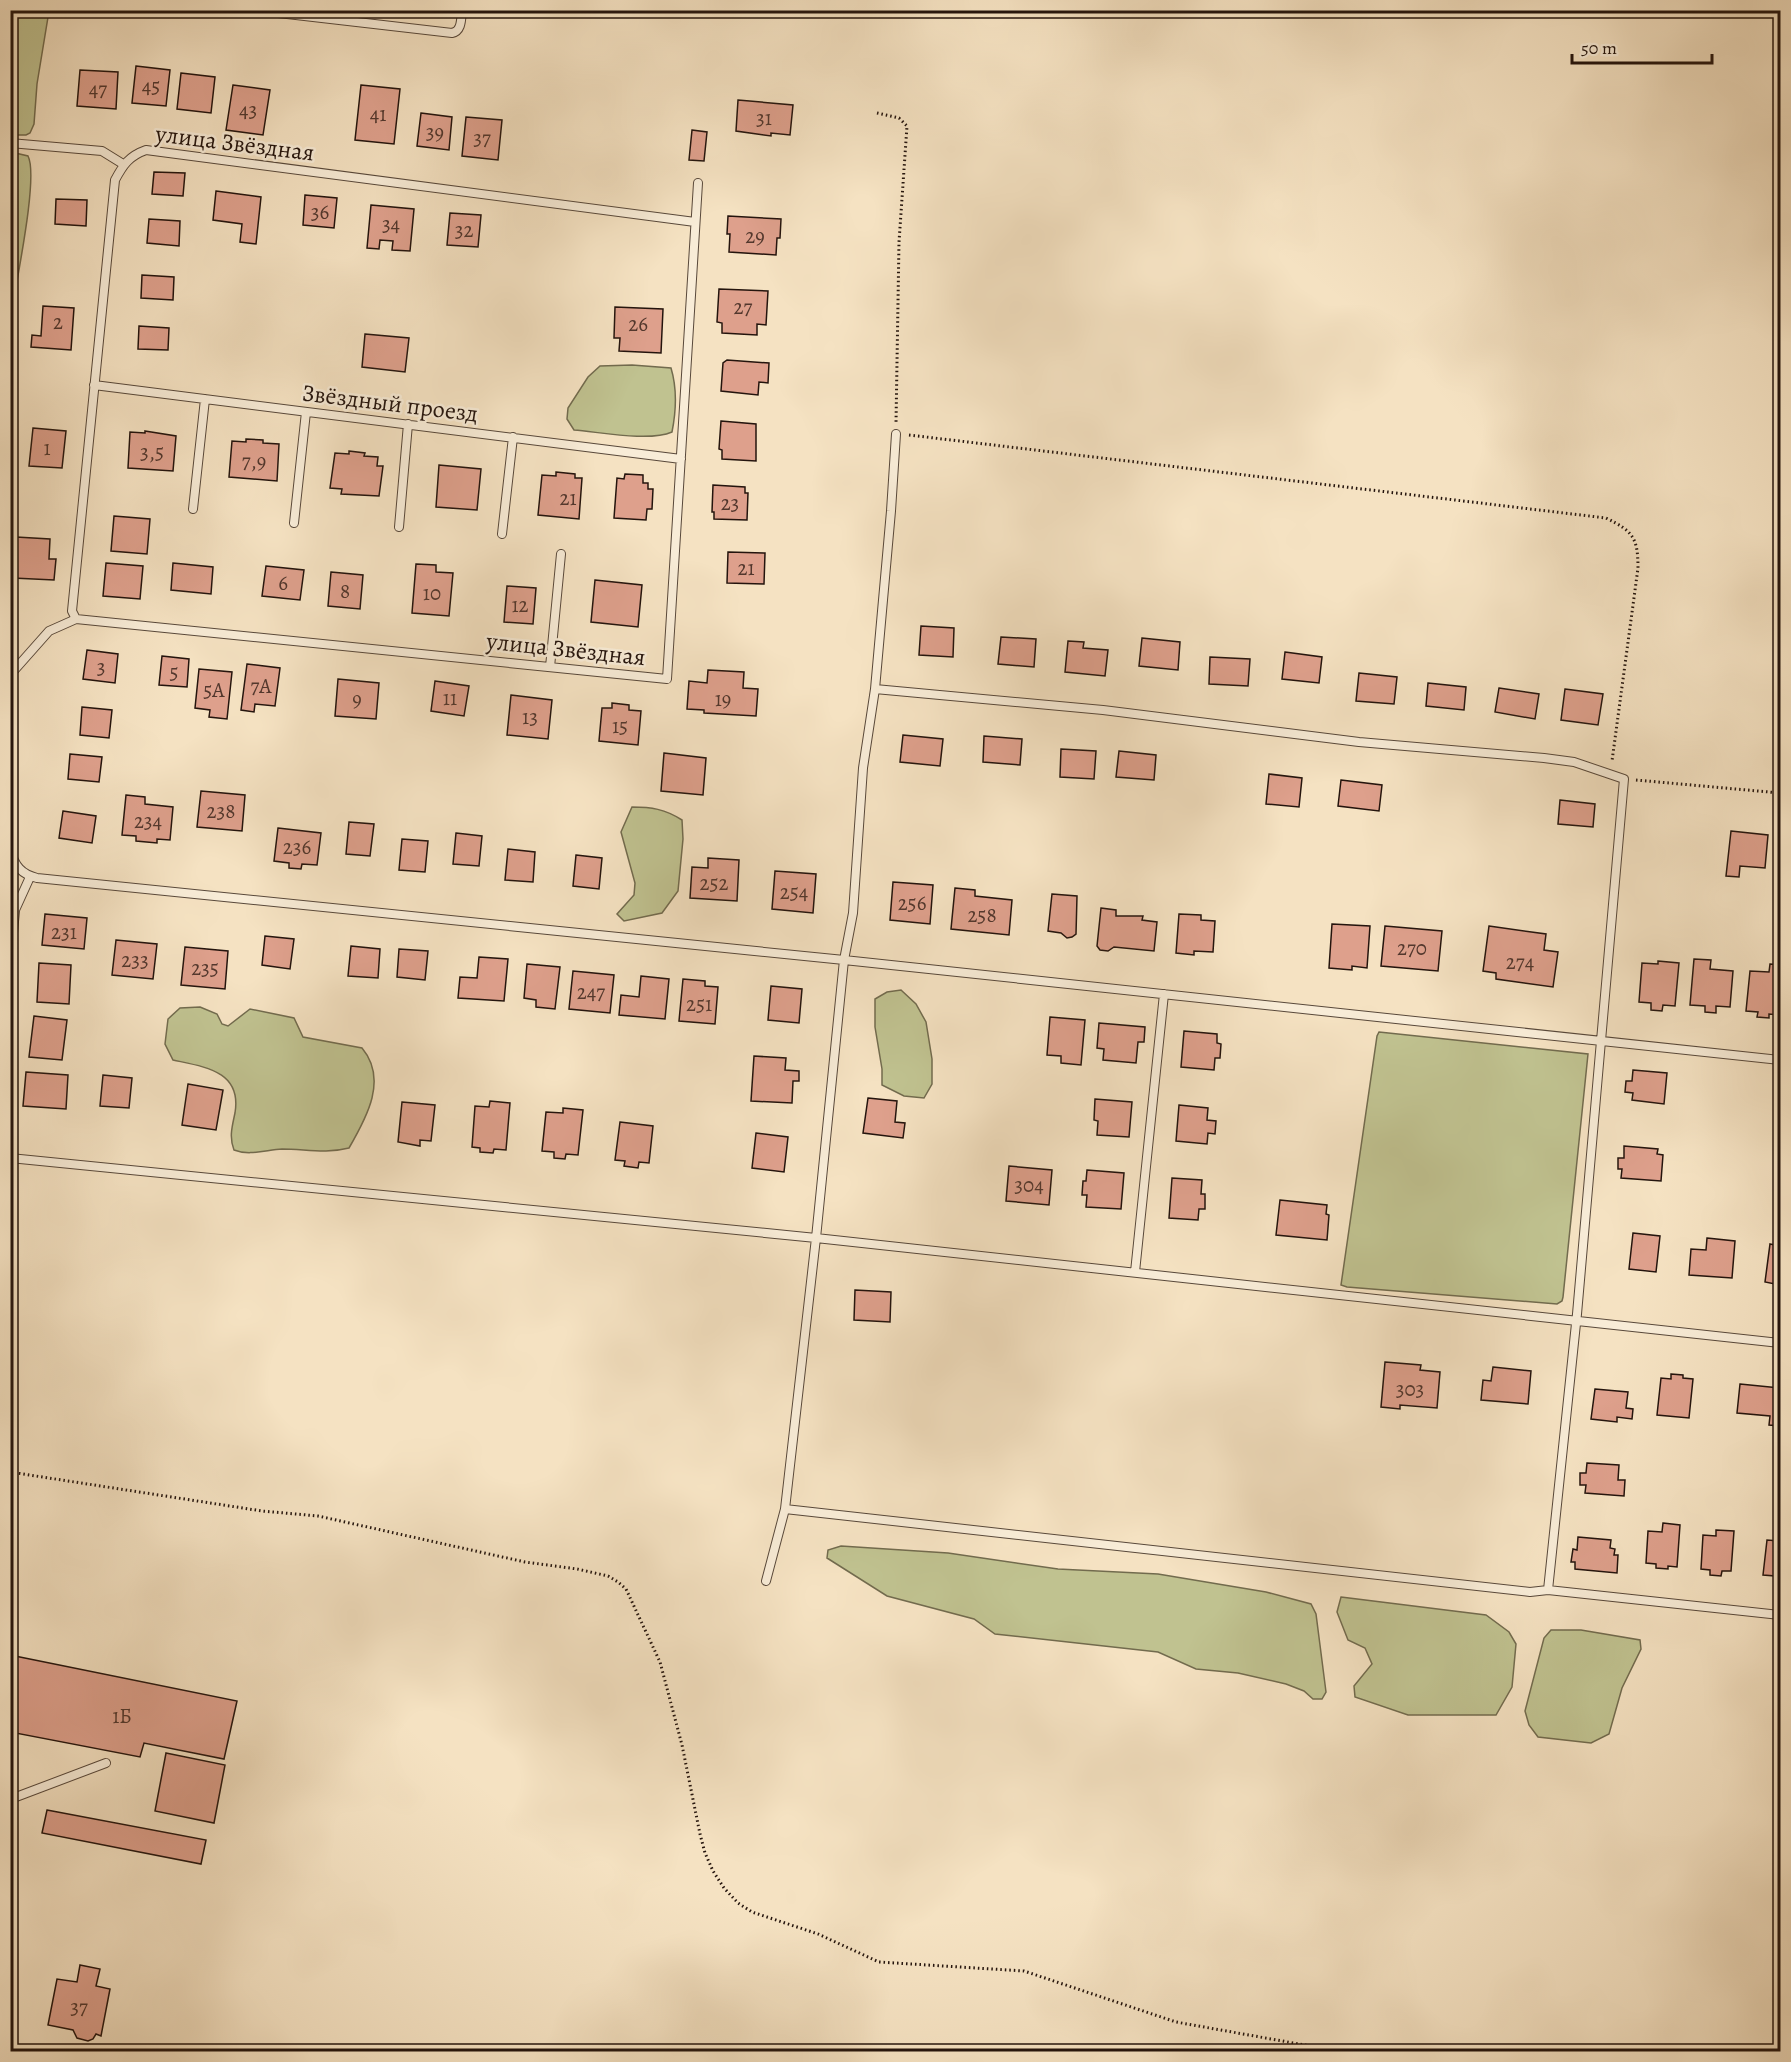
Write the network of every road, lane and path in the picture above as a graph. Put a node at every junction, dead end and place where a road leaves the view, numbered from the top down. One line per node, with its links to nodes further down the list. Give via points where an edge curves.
1 (253, 10): 3 (lane)
2 (462, 10): 3 (lane, via 460,27 452,33)
3 (283, 12)
4 (877, 113): 13 (path, via 900,118 907,126 898,242)
5 (10, 143): 6 (lane, via 102,150)
6 (123, 164): 8 (lane, улица Звёздная, via 146,150); 9 (lane, улица Звёздная, via 114,180)
7 (698, 183): 8 (lane, улица Звёздная)
8 (695, 222): 15 (lane, улица Звёздная)
9 (94, 385): 10 (lane, Звёздный проезд); 21 (lane, улица Звёздная, via 72,611)
10 (205, 399): 11 (lane, Звёздный проезд); 16 (lane)
11 (306, 412): 12 (lane, Звёздный проезд); 17 (lane)
12 (408, 424): 14 (lane, Звёздный проезд); 18 (lane)
13 (896, 434): 24 (lane); 25 (path, via 1595,517 1621,525 1634,537 1638,568)
14 (513, 437): 15 (lane, Звёздный проезд); 19 (lane)
15 (681, 459): 22 (lane, улица Звёздная, via 667,680)
16 (193, 509)
17 (294, 523)
18 (399, 526)
19 (502, 534)
20 (561, 554): 22 (lane)
21 (76, 619): 22 (lane, улица Звёздная); 23 (lane, via 49,631)
22 (550, 667)
23 (10, 675)
24 (875, 689): 25 (lane, via 1103,710 1359,742 1544,758 1574,762); 30 (lane, via 863,768 853,913)
25 (1611, 774): 26 (lane)
26 (1624, 779): 27 (path); 33 (lane)
27 (1780, 793)
28 (10, 850): 29 (lane, via 14,864)
29 (30, 877): 30 (lane); 31 (lane, via 15,910)
30 (844, 960): 32 (lane); 36 (lane)
31 (10, 967)
32 (1164, 994): 33 (lane); 37 (lane)
33 (1602, 1041): 34 (lane); 38 (lane)
34 (1780, 1060)
35 (10, 1158): 36 (lane)
36 (816, 1238): 37 (lane); 41 (lane)
37 (1135, 1272): 38 (lane)
38 (1576, 1321): 39 (lane); 43 (lane)
39 (1780, 1343)
40 (10, 1472): 47 (path, via 318,1516 525,1562 608,1576 626,1589 660,1662 705,1853 718,1880 738,1903 879,1962 1024,1971 1176,2022)
41 (785, 1509): 42 (lane); 43 (lane, via 1530,1592)
42 (766, 1581)
43 (1548, 1590): 44 (lane)
44 (1780, 1615)
45 (106, 1763): 46 (lane)
46 (10, 1796)
47 (1344, 2052)

